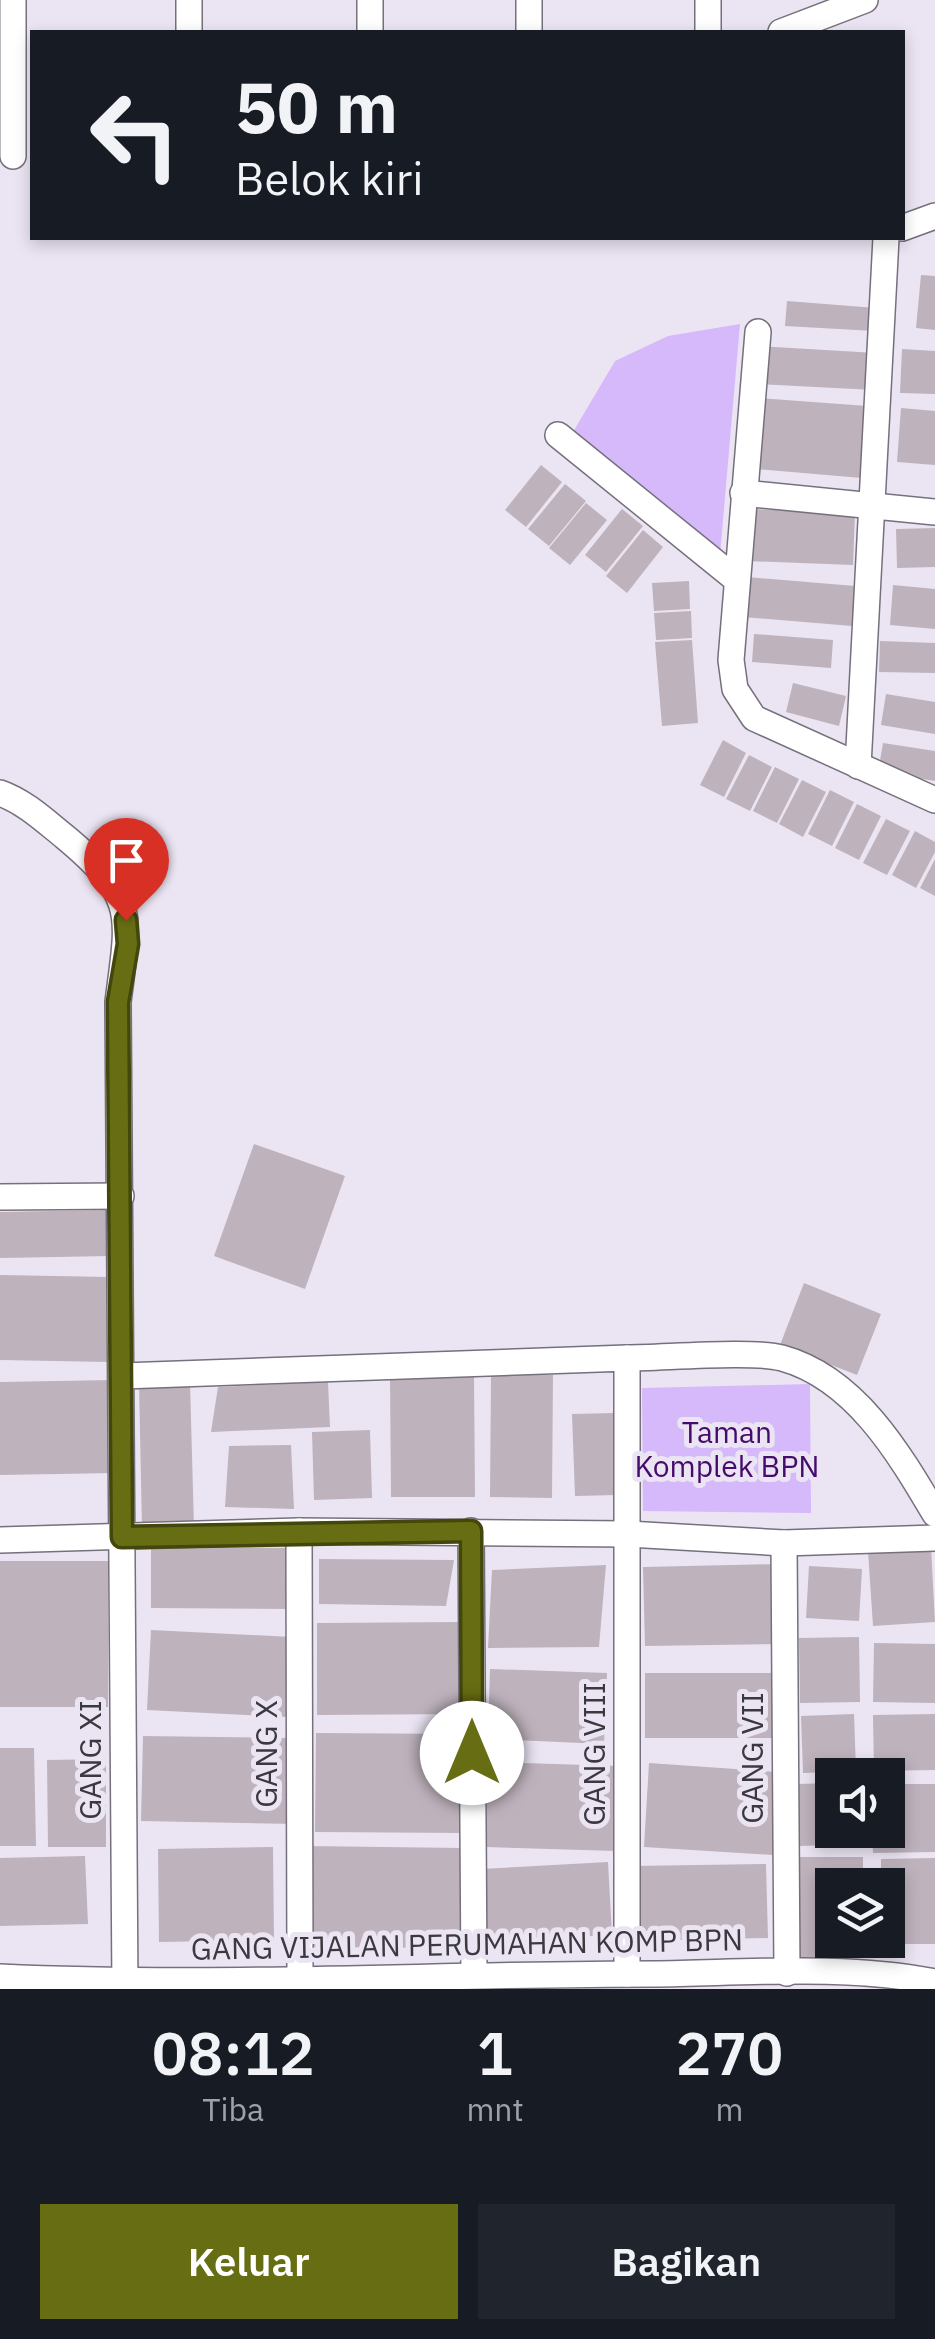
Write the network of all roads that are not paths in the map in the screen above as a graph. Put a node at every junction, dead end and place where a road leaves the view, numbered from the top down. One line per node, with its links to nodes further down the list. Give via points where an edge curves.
1 (13, 0): 12 (street)
2 (189, 0): 7 (street)
3 (370, 0): 8 (street)
4 (529, 0): 9 (street)
5 (708, 0): 10 (street)
6 (865, 0): 11 (street)
7 (189, 30)
8 (370, 30)
9 (529, 30)
10 (708, 30)
11 (786, 30)
12 (12, 156)
13 (935, 216): 14 (street)
14 (905, 227)
15 (886, 240): 19 (street)
16 (758, 332): 18 (street)
17 (558, 435): 21 (street)
18 (743, 493): 19 (street); 21 (street)
19 (870, 506): 20 (street); 22 (street)
20 (935, 512)
21 (737, 580): 22 (street, via 731,660 742,706 754,718)
22 (858, 766): 24 (street)
23 (0, 793): 25 (street, GANG XI, via 32,809 91,859 120,896 128,944 118,1002)
24 (935, 800)
25 (120, 1196): 26 (street); 28 (street, GANG XI)
26 (0, 1197)
27 (628, 1358): 28 (street); 29 (street, via 781,1357 835,1384 895,1446); 32 (street, GANG VIII)
28 (122, 1376): 33 (street, GANG XI)
29 (935, 1514)
30 (298, 1531): 31 (street); 33 (street); 40 (street, GANG X)
31 (471, 1531): 32 (street); 39 (street)
32 (628, 1534): 36 (street); 37 (street, GANG VIII)
33 (122, 1537): 35 (street); 43 (street, GANG XI)
34 (935, 1538): 36 (street)
35 (0, 1540)
36 (784, 1543): 38 (street, GANG VII)
37 (627, 1974): 38 (street, GANG VIJALAN PERUMAHAN KOMP BPN); 39 (street, GANG VIJALAN PERUMAHAN KOMP BPN)
38 (787, 1974): 42 (street, GANG VIJALAN PERUMAHAN KOMP BPN)
39 (474, 1975): 40 (street, GANG VIJALAN PERUMAHAN KOMP BPN)
40 (300, 1976): 43 (street, GANG VIJALAN PERUMAHAN KOMP BPN)
41 (0, 1977): 43 (street, GANG VIJALAN PERUMAHAN KOMP BPN)
42 (935, 1982)
43 (125, 1986)

